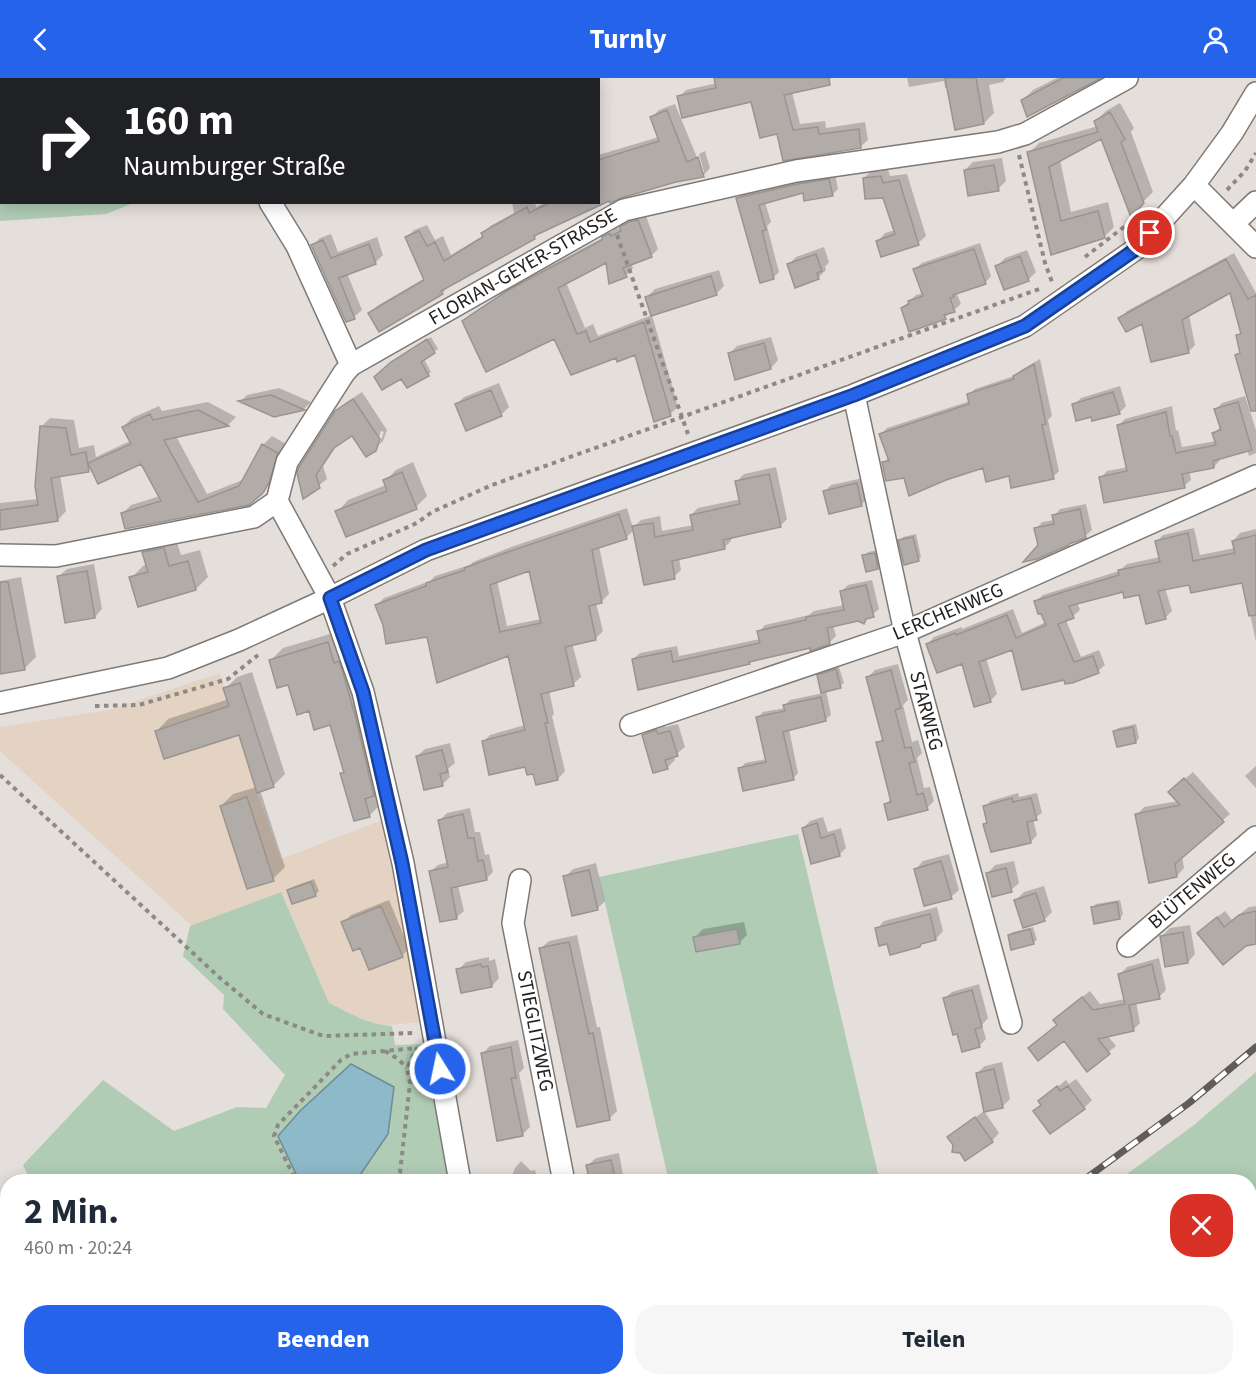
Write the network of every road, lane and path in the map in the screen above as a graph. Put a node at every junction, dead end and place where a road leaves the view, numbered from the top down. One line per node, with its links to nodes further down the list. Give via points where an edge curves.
1 (1127, 78): 3 (street, FLORIAN-GEYER-STRASSE)
2 (1256, 93): 4 (street)
3 (1015, 136): 7 (street, FLORIAN-GEYER-STRASSE, via 998,142 796,171 624,210); 13 (path)
4 (1194, 185): 9 (street); 15 (street, via 1136,249 1025,326)
5 (1256, 202): 9 (street)
6 (271, 204): 14 (street, via 297,246)
7 (611, 217): 14 (street, FLORIAN-GEYER-STRASSE); 16 (path)
8 (1135, 218): 11 (path)
9 (1233, 224): 10 (street)
10 (1256, 247)
11 (1080, 261)
12 (1061, 275): 13 (path)
13 (1052, 282): 16 (path)
14 (351, 365): 19 (street, FLORIAN-GEYER-STRASSE, via 287,462)
15 (854, 395): 17 (street); 23 (street, STARWEG)
16 (682, 418): 17 (path); 21 (path, via 462,498 347,554)
17 (694, 452): 22 (street, via 426,550)
18 (1256, 476): 23 (street, LERCHENWEG)
19 (277, 501): 20 (street, via 254,517 101,548 56,556); 21 (street)
20 (0, 555)
21 (318, 578): 22 (street)
22 (330, 598): 24 (street, via 168,668); 31 (street, via 363,692 402,863)
23 (905, 632): 25 (street, LERCHENWEG); 30 (street, STARWEG)
24 (0, 703)
25 (631, 725)
26 (0, 775): 31 (path, via 263,1014 324,1036)
27 (1256, 837): 29 (street, BLÜTENWEG)
28 (520, 880): 37 (street, STIEGLITZWEG, via 513,922)
29 (1128, 946)
30 (1011, 1023)
31 (433, 1032): 36 (street)
32 (385, 1051): 33 (path); 33 (path, via 417,1048); 34 (path, via 351,1054 341,1060 278,1125 274,1136)
33 (407, 1068): 35 (path, via 410,1083)
34 (293, 1174)
35 (400, 1174)
36 (459, 1174)
37 (562, 1174)

